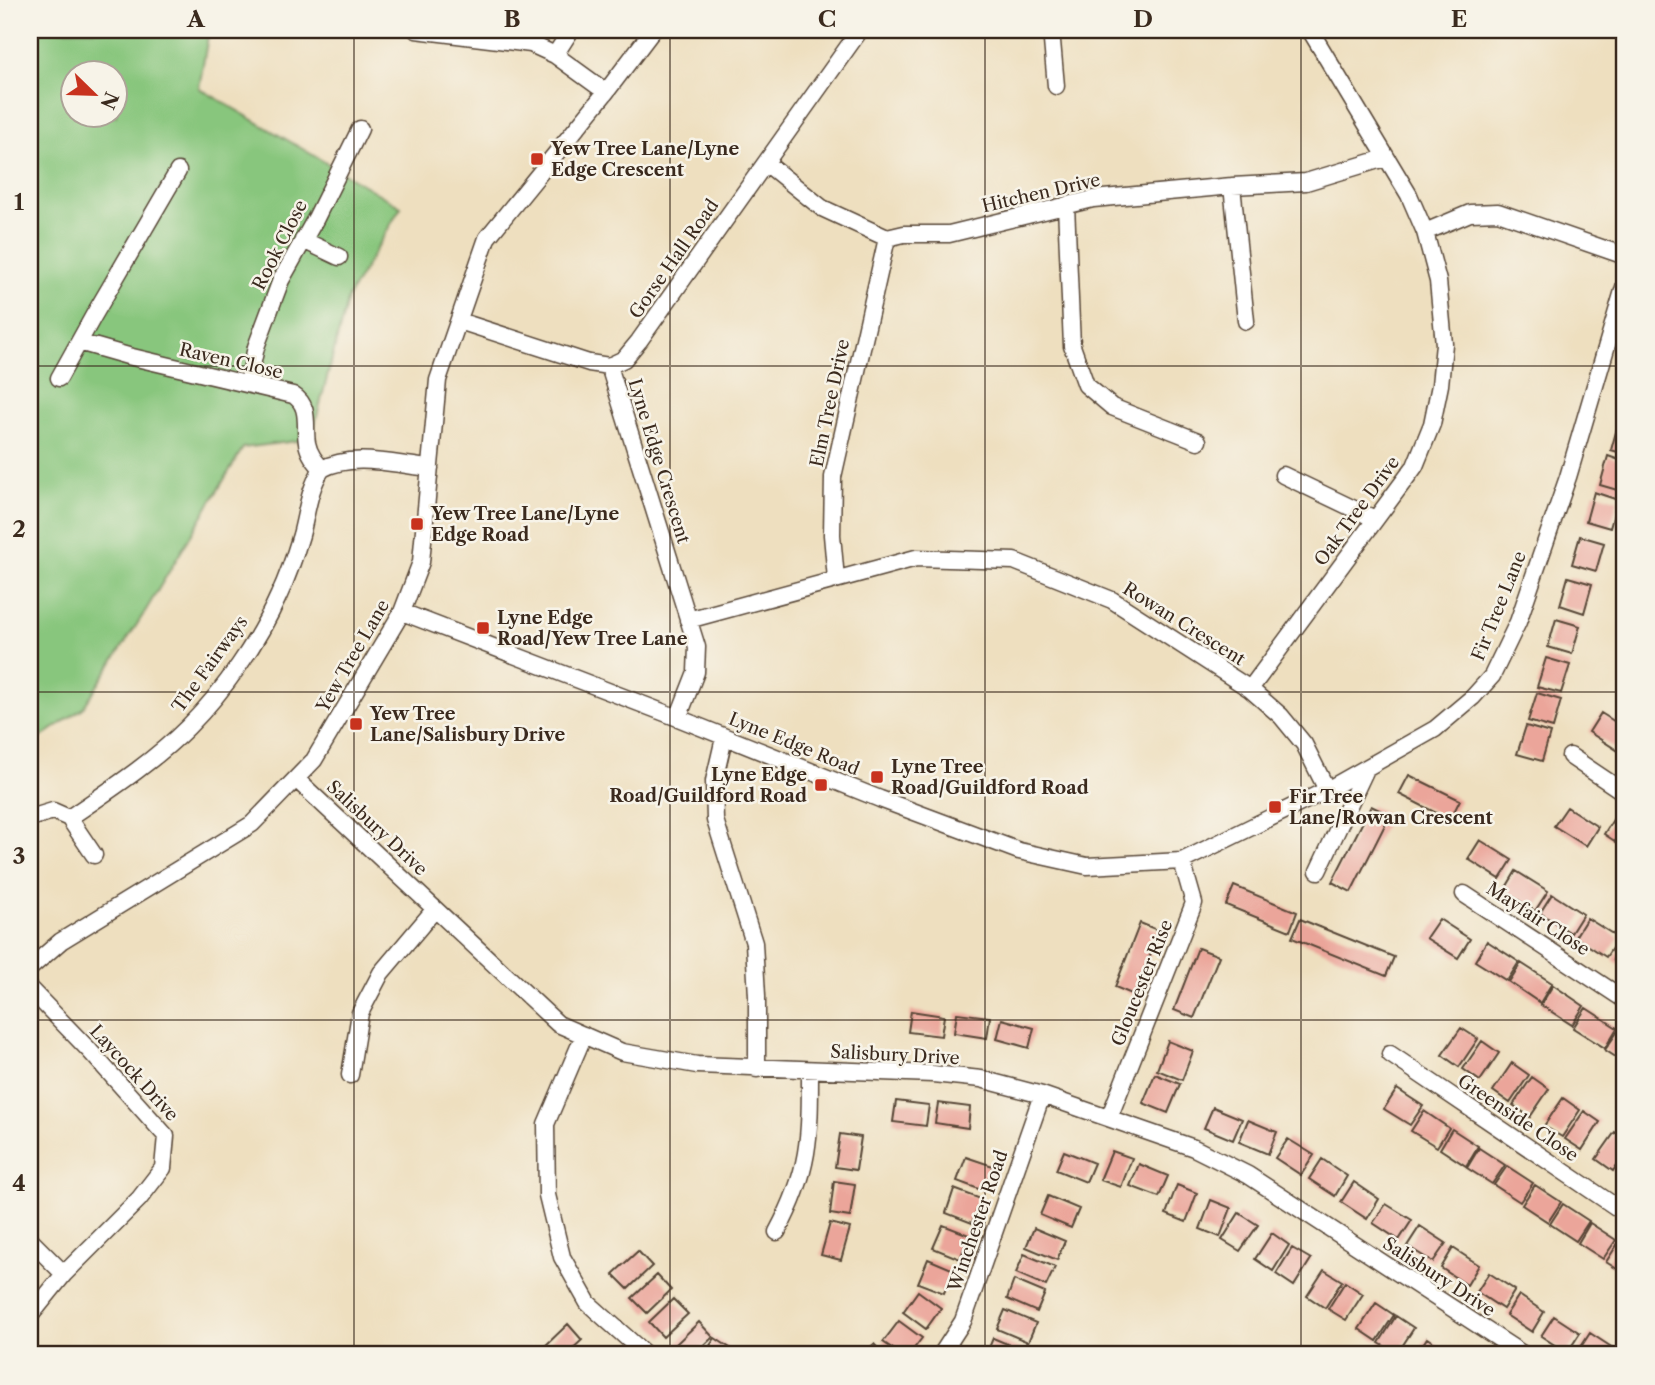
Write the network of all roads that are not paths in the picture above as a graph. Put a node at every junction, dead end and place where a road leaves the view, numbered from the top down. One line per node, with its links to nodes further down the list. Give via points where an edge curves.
1 (416, 30): 7 (street, via 531,44)
2 (571, 30): 7 (street)
3 (653, 30): 9 (street, Yew Tree Lane)
4 (860, 30): 12 (street, Gorse Hall Road)
5 (1051, 30): 8 (street)
6 (1310, 30): 11 (street, Oak Tree Drive)
7 (555, 55): 9 (street)
8 (1056, 86)
9 (606, 92): 23 (street, Yew Tree Lane, via 487,238)
10 (360, 129): 18 (street, Rook Close)
11 (1385, 158): 14 (street, Hitchen Drive, via 1306,182); 16 (street, Oak Tree Drive, via 1409,195)
12 (766, 163): 17 (street, via 822,208); 26 (street, Gorse Hall Road, via 639,341 624,359)
13 (178, 170): 25 (street)
14 (1232, 186): 15 (street, Hitchen Drive); 24 (street)
15 (1066, 205): 17 (street, Hitchen Drive, via 949,234); 29 (street, via 1072,346 1086,385 1112,407)
16 (1425, 232): 19 (street, via 1470,212 1498,212); 33 (street, Oak Tree Drive, via 1438,281 1444,344 1440,385 1432,424 1415,466)
17 (887, 238): 34 (street, Elm Tree Drive, via 833,477)
18 (303, 240): 20 (street); 28 (street, Rook Close, via 273,300)
19 (1625, 256)
20 (339, 257)
21 (1625, 284): 22 (street, Fir Tree Lane)
22 (1622, 302): 41 (street, Fir Tree Lane, via 1568,477 1503,656 1473,697 1435,729)
23 (458, 321): 26 (street, Lyne Edge Crescent); 30 (street, Yew Tree Lane, via 438,380)
24 (1246, 321)
25 (79, 342): 27 (street); 28 (street, Raven Close)
26 (609, 366): 36 (street, Lyne Edge Crescent)
27 (59, 378)
28 (248, 384): 31 (street, Raven Close, via 301,400 310,453)
29 (1198, 441)
30 (430, 468): 31 (street, via 345,461); 35 (street, Yew Tree Lane, via 421,562)
31 (322, 469): 46 (street, The Fairways, via 279,596 241,660 188,727 131,776)
32 (1283, 475): 33 (street)
33 (1375, 519): 37 (street, Oak Tree Drive)
34 (836, 579): 36 (street, Rowan Crescent); 37 (street, Rowan Crescent, via 916,558 1014,561 1112,600)
35 (402, 612): 38 (street, Lyne Edge Road); 42 (street, Yew Tree Lane, via 314,760)
36 (688, 620): 38 (street, Lyne Edge Crescent, via 698,661)
37 (1250, 689): 43 (street, Rowan Crescent, via 1304,744)
38 (678, 718): 39 (street, Lyne Edge Road)
39 (724, 738): 48 (street, Lyne Edge Road, via 1019,851 1087,866); 57 (street, via 714,781 715,820 754,943)
40 (1570, 756): 44 (street)
41 (1366, 769): 43 (street, Fir Tree Lane); 49 (street)
42 (296, 779): 51 (street, Salisbury Drive); 52 (street, Yew Tree Lane, via 252,824 61,941)
43 (1327, 790): 48 (street, Fir Tree Lane)
44 (1625, 793)
45 (30, 818): 46 (street, via 53,811)
46 (69, 818): 47 (street)
47 (94, 855)
48 (1182, 861): 61 (street, Gloucester Rise, via 1194,903)
49 (1318, 870)
50 (1464, 894): 54 (street, Mayfair Close)
51 (435, 909): 55 (street, Salisbury Drive, via 558,1024); 59 (street, via 381,972 360,1013)
52 (30, 968)
53 (30, 989): 65 (street, Laycock Drive, via 166,1136 163,1168 139,1199)
54 (1625, 1000)
55 (584, 1035): 57 (street, Salisbury Drive, via 622,1052 697,1065); 67 (street, via 546,1124 547,1195 562,1257 587,1303)
56 (1390, 1054): 62 (street, Greenside Close)
57 (757, 1069): 58 (street, Salisbury Drive)
58 (810, 1070): 60 (street, Salisbury Drive, via 981,1079); 63 (street, via 807,1154 792,1204)
59 (350, 1075)
60 (1042, 1095): 61 (street, Salisbury Drive); 68 (street, Winchester Road, via 963,1321)
61 (1109, 1118): 69 (street, Salisbury Drive, via 1194,1148 1248,1175)
62 (1625, 1213)
63 (777, 1232)
64 (30, 1240): 65 (street)
65 (64, 1274): 66 (street, Laycock Drive)
66 (30, 1316)
67 (646, 1355)
68 (941, 1355)
69 (1524, 1355)

